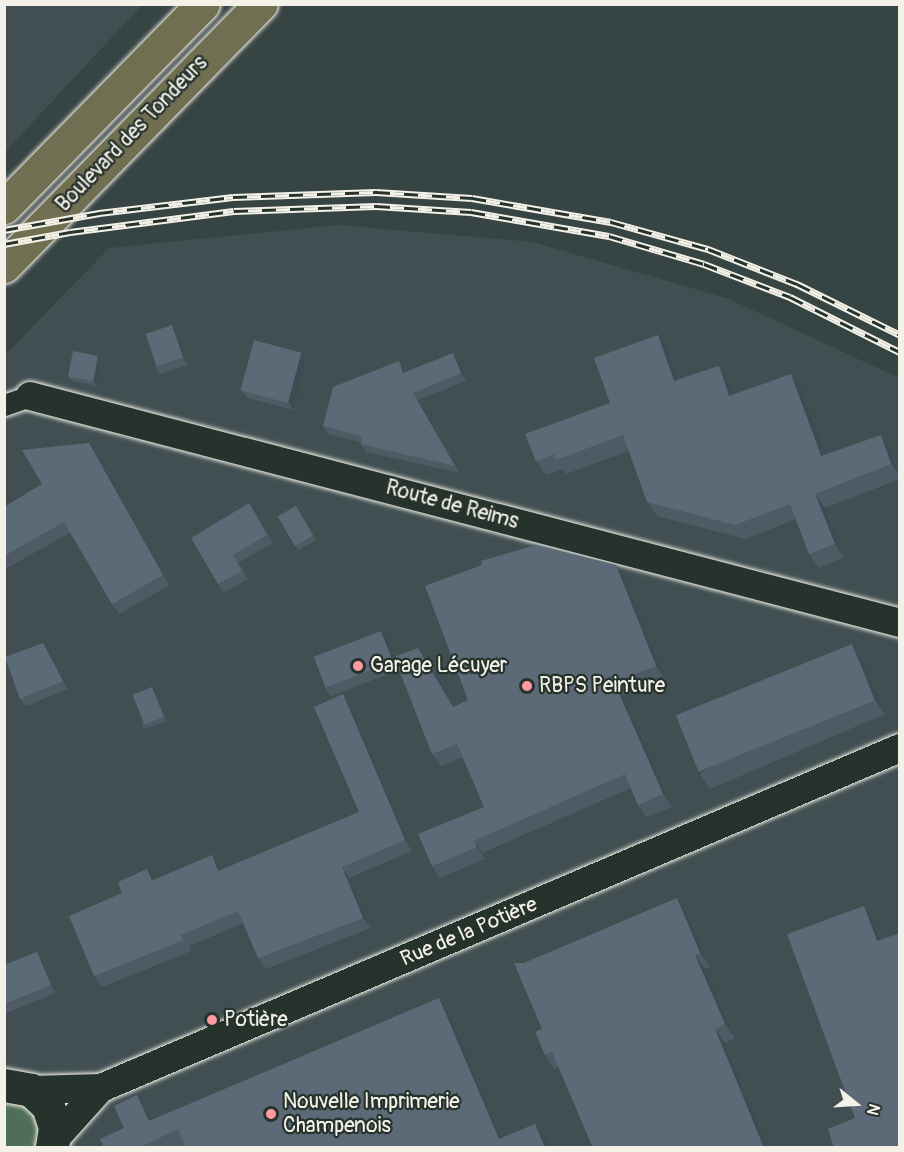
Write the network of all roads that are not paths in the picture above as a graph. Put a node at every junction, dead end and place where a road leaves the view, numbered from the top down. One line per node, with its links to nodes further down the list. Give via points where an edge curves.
1 (203, 4): 3 (highway, Boulevard des Tondeurs)
2 (261, 4): 4 (highway, Boulevard des Tondeurs)
3 (4, 207)
4 (4, 266)
5 (17, 401): 6 (street, Route de Reims)
6 (900, 623)
7 (900, 748): 9 (street, Rue de la Potière)
8 (18, 1088): 9 (street); 10 (main road, via 48,1106)
9 (101, 1088): 10 (street, Rue de la Potière)
10 (53, 1143)

